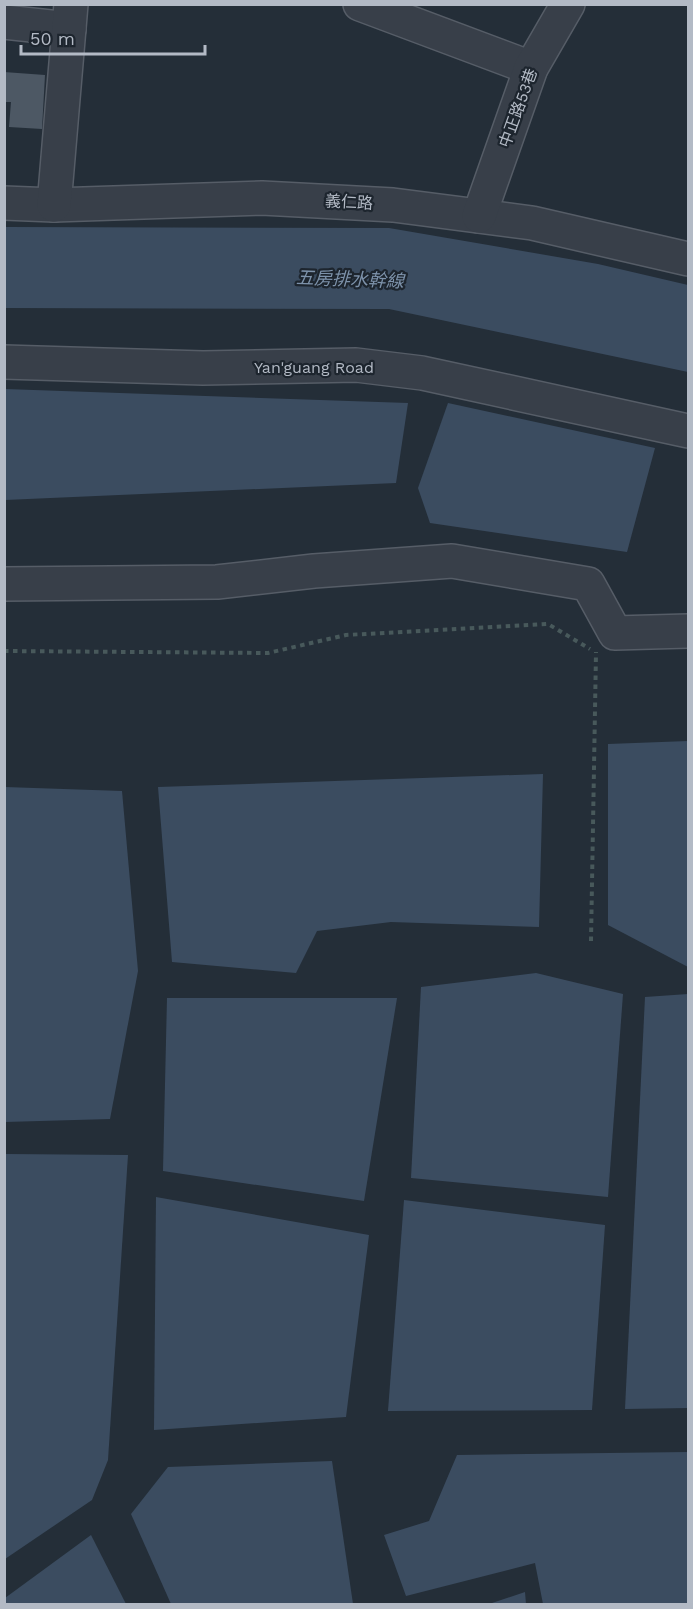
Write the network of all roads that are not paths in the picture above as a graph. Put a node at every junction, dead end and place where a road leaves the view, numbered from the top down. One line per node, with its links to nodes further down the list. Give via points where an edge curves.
1 (360, 4): 5 (street)
2 (568, 4): 5 (street, 中正路53巷)
3 (70, 17): 4 (street); 7 (street)
4 (4, 21)
5 (531, 68): 8 (street, 中正路53巷)
6 (4, 203): 7 (street, 義仁路)
7 (54, 205): 8 (street, 義仁路, via 262,198 393,205)
8 (479, 216): 9 (street, 義仁路, via 532,223)
9 (688, 259)
10 (4, 362): 11 (street, Yan'guang Road, via 202,368 356,365 422,373)
11 (688, 431)
12 (4, 584): 13 (street, via 217,582 452,561 588,584 605,643)
13 (688, 631)

